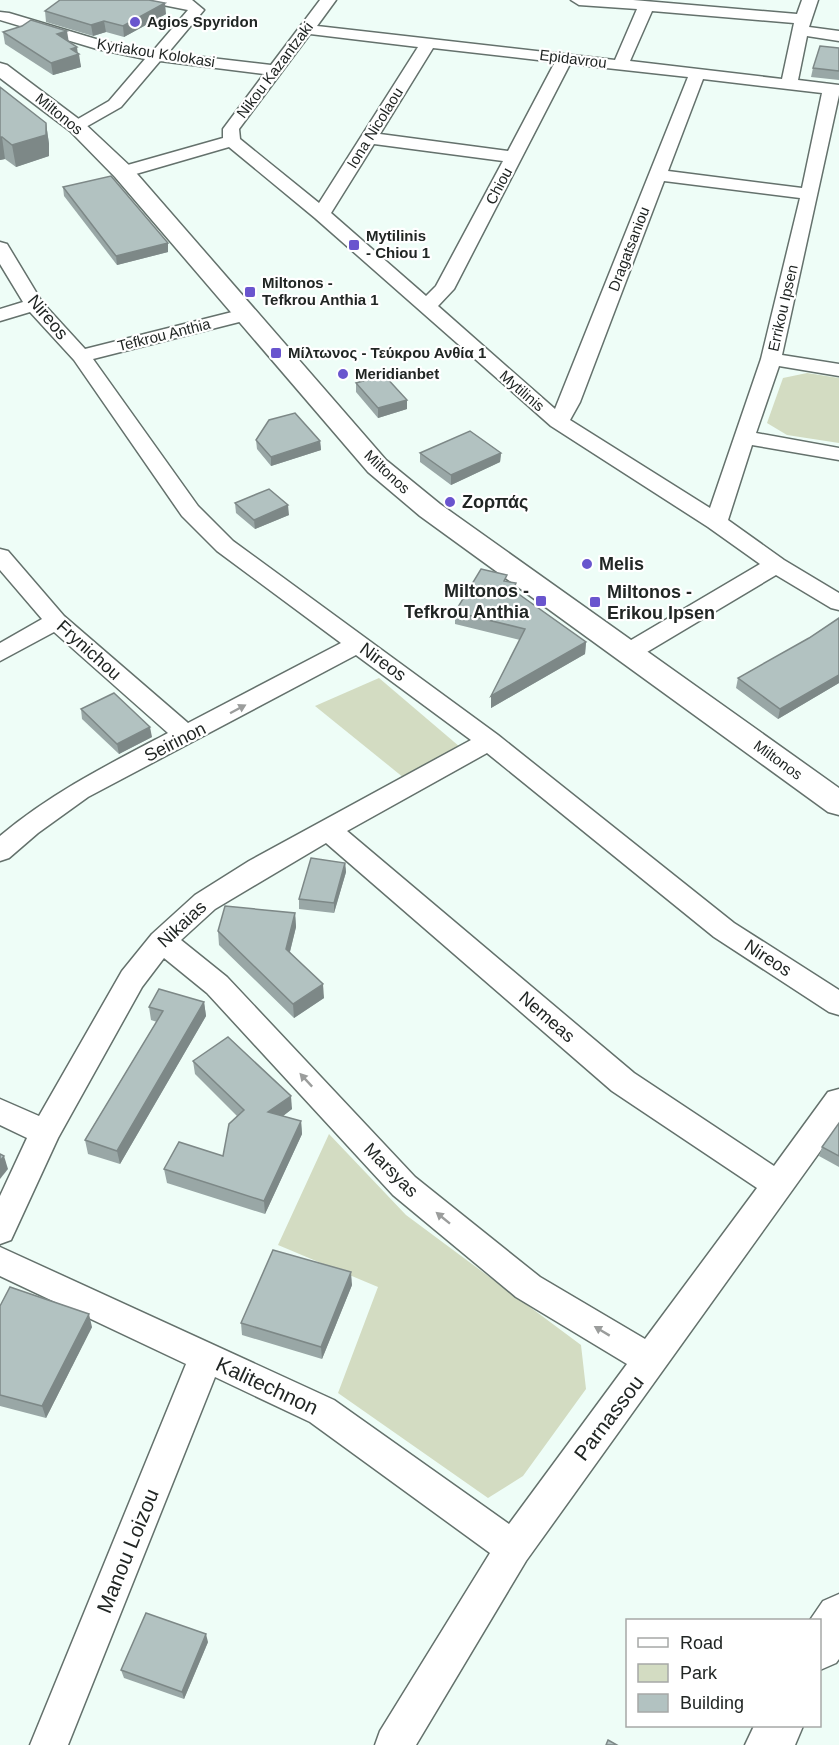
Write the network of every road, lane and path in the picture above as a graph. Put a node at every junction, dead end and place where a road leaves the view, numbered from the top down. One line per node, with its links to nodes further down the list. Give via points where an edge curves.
1 (158, 0): 11 (street, via 196,10)
2 (328, 0): 8 (street, Nikou Kazantzaki)
3 (579, 0): 5 (street)
4 (810, 0): 7 (street)
5 (646, 6): 7 (street); 13 (street)
6 (7, 14): 11 (street, Kyriakou Kolokasi, via 103,46)
7 (802, 25): 9 (street); 17 (street)
8 (306, 29): 10 (street, Epidavrou); 15 (street, Nikou Kazantzaki)
9 (839, 36)
10 (429, 42): 12 (street, Epidavrou); 20 (street, Iona Nicolaou)
11 (156, 56): 15 (street, Kyriakou Kolokasi); 19 (street, via 116,104)
12 (565, 58): 13 (street, Epidavrou); 22 (street, Chiou)
13 (621, 64): 16 (street, Epidavrou)
14 (0, 69): 19 (street, Miltonos)
15 (275, 70): 21 (street, Nikou Kazantzaki, via 231,129)
16 (697, 74): 17 (street, Epidavrou); 24 (street, Dragatsaniou)
17 (789, 84): 18 (street, Epidavrou)
18 (835, 89): 25 (street, Errikou Ipsen)
19 (77, 127): 23 (street, Miltonos)
20 (369, 138): 22 (street); 26 (street, Iona Nicolaou)
21 (232, 141): 23 (street); 26 (street, Mytilinis)
22 (515, 157): 29 (street, Chiou, via 444,289)
23 (123, 172): 30 (street, Miltonos)
24 (657, 175): 25 (street); 35 (street, Dragatsaniou, via 570,402)
25 (810, 194): 33 (street, Errikou Ipsen)
26 (321, 214): 29 (street, Mytilinis)
27 (0, 248): 28 (street, Nireos)
28 (34, 305): 31 (street); 32 (street, Nireos)
29 (425, 308): 35 (street, Mytilinis)
30 (248, 314): 32 (street, Tefkrou Anthia); 44 (street, Miltonos, via 377,466 430,510)
31 (0, 315)
32 (81, 356): 43 (street, Nireos, via 197,518 225,546)
33 (771, 359): 34 (street); 36 (street, Errikou Ipsen)
34 (839, 370)
35 (558, 422): 38 (street, Mytilinis)
36 (746, 438): 37 (street); 38 (street, Errikou Ipsen)
37 (839, 454)
38 (716, 522): 40 (street, Mytilinis)
39 (0, 556): 42 (street, Frynichou)
40 (776, 565): 41 (street, Mytilinis); 44 (street)
41 (839, 603)
42 (56, 621): 45 (street); 46 (street, Frynichou)
43 (358, 644): 46 (street, Seirinon, one-way to 43); 47 (street, Nireos)
44 (629, 652): 48 (street, Miltonos)
45 (0, 653)
46 (187, 736): 50 (street, Seirinon, via 79,791)
47 (489, 741): 49 (street, Nikaias); 52 (street, Nireos, via 724,930)
48 (839, 804)
49 (330, 831): 51 (street, Nikaias, via 205,902); 56 (street, Nemeas, via 623,1082)
50 (0, 851)
51 (162, 941): 55 (street, Nikaias, via 132,979); 60 (street, Marsyas, one-way to 51, via 522,1283 404,1186 217,985)
52 (839, 1004)
53 (839, 1101): 56 (street, Parnassou)
54 (0, 1111): 55 (street)
55 (45, 1133): 57 (street, Nikaias)
56 (777, 1185): 60 (street, Parnassou)
57 (0, 1230)
58 (0, 1261): 59 (street, Kalitechnon)
59 (206, 1357): 61 (street, Kalitechnon, via 322,1411); 65 (street, Manou Loizou)
60 (652, 1361): 61 (street, Parnassou)
61 (513, 1548): 66 (street, Parnassou)
62 (839, 1617): 63 (street)
63 (821, 1644)
64 (778, 1727): 67 (street)
65 (50, 1745)
66 (394, 1745)
67 (770, 1745)

